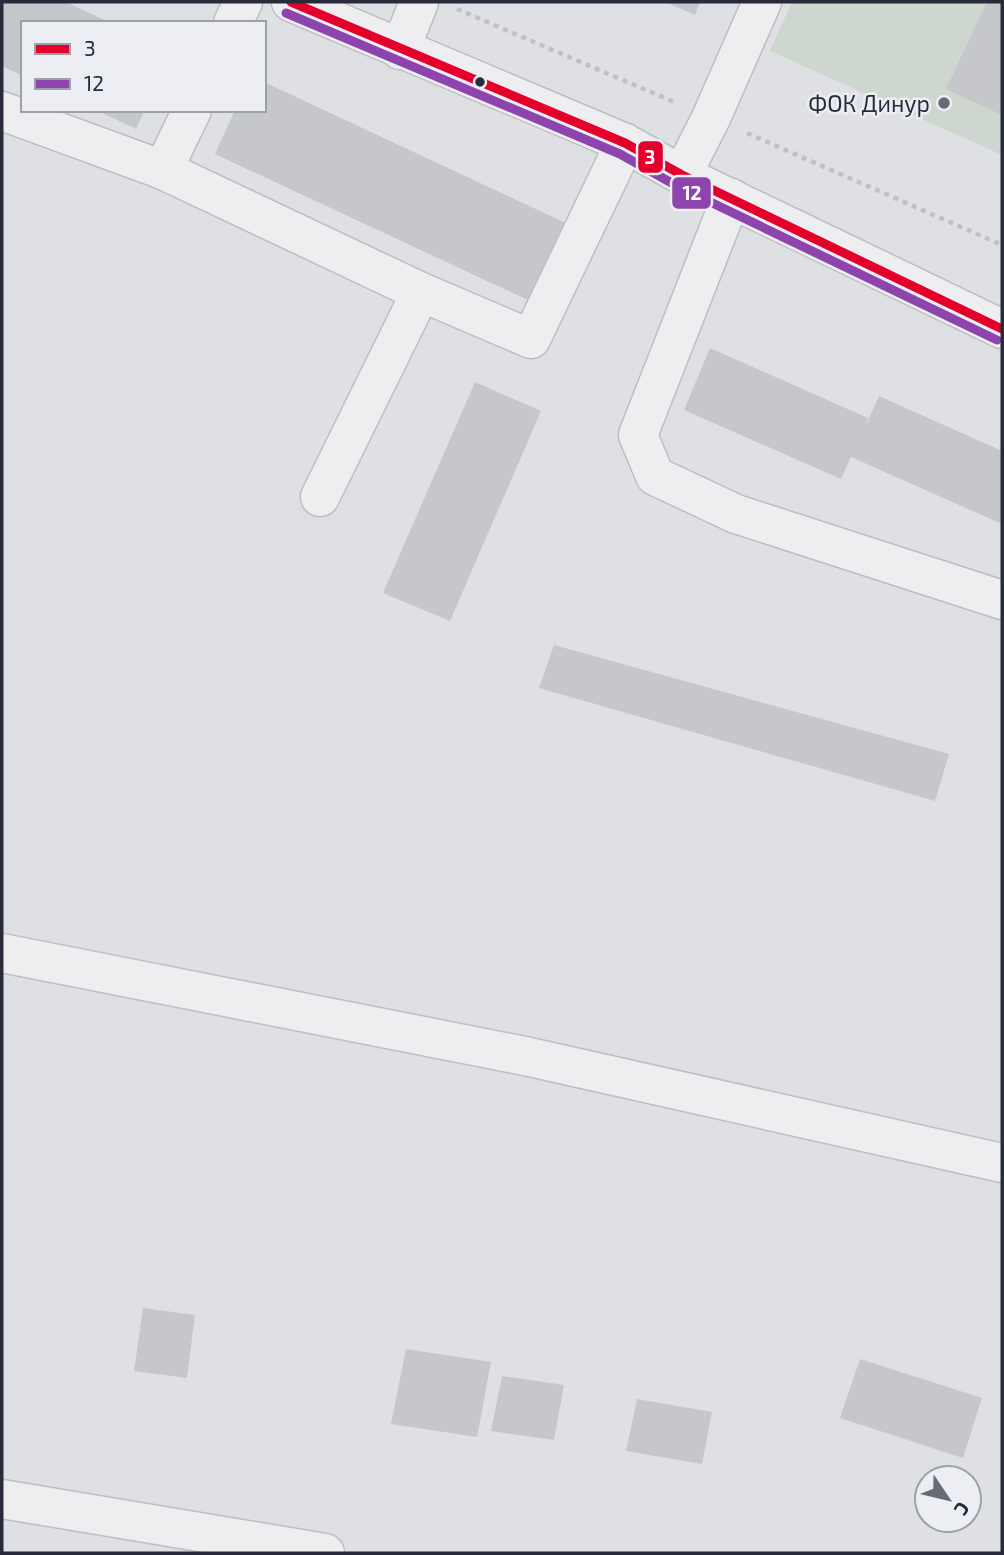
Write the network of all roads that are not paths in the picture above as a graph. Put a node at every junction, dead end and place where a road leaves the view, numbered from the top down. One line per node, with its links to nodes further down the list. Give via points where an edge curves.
1 (243, 2): 5 (street)
2 (290, 2): 6 (street)
3 (419, 2): 6 (street)
4 (762, 2): 11 (street)
5 (234, 21)
6 (400, 50): 9 (street)
7 (2, 111): 10 (street)
8 (191, 112): 10 (street)
9 (625, 143): 11 (street); 13 (street, via 531,340)
10 (163, 170): 13 (street)
11 (681, 175): 12 (street)
12 (731, 198): 14 (street); 16 (street, via 638,435 655,476 737,514)
13 (421, 292): 15 (street)
14 (1002, 329)
15 (320, 497)
16 (1002, 600)
17 (2, 953): 18 (street, via 525,1056)
18 (1002, 1163)
19 (2, 1499): 20 (street)
20 (325, 1553)

